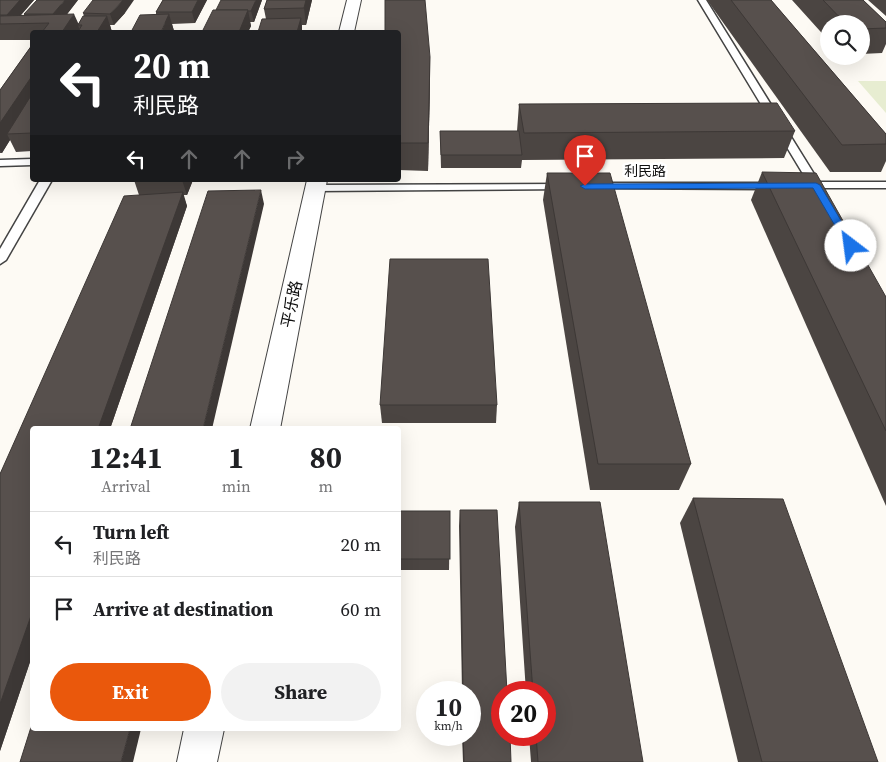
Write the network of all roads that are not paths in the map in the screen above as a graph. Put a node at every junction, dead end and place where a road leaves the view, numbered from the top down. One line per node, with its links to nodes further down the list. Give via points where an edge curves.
1 (354, 0): 3 (street)
2 (702, 0): 8 (lane)
3 (347, 30)
4 (30, 162): 5 (lane)
5 (0, 163)
6 (45, 182): 11 (lane)
7 (316, 184): 8 (lane, 利民路); 12 (street, 平乐路)
8 (816, 185): 9 (lane, 利民路); 10 (lane)
9 (886, 185)
10 (825, 202)
11 (0, 260)
12 (267, 426)
13 (204, 731): 14 (street)
14 (197, 762)

